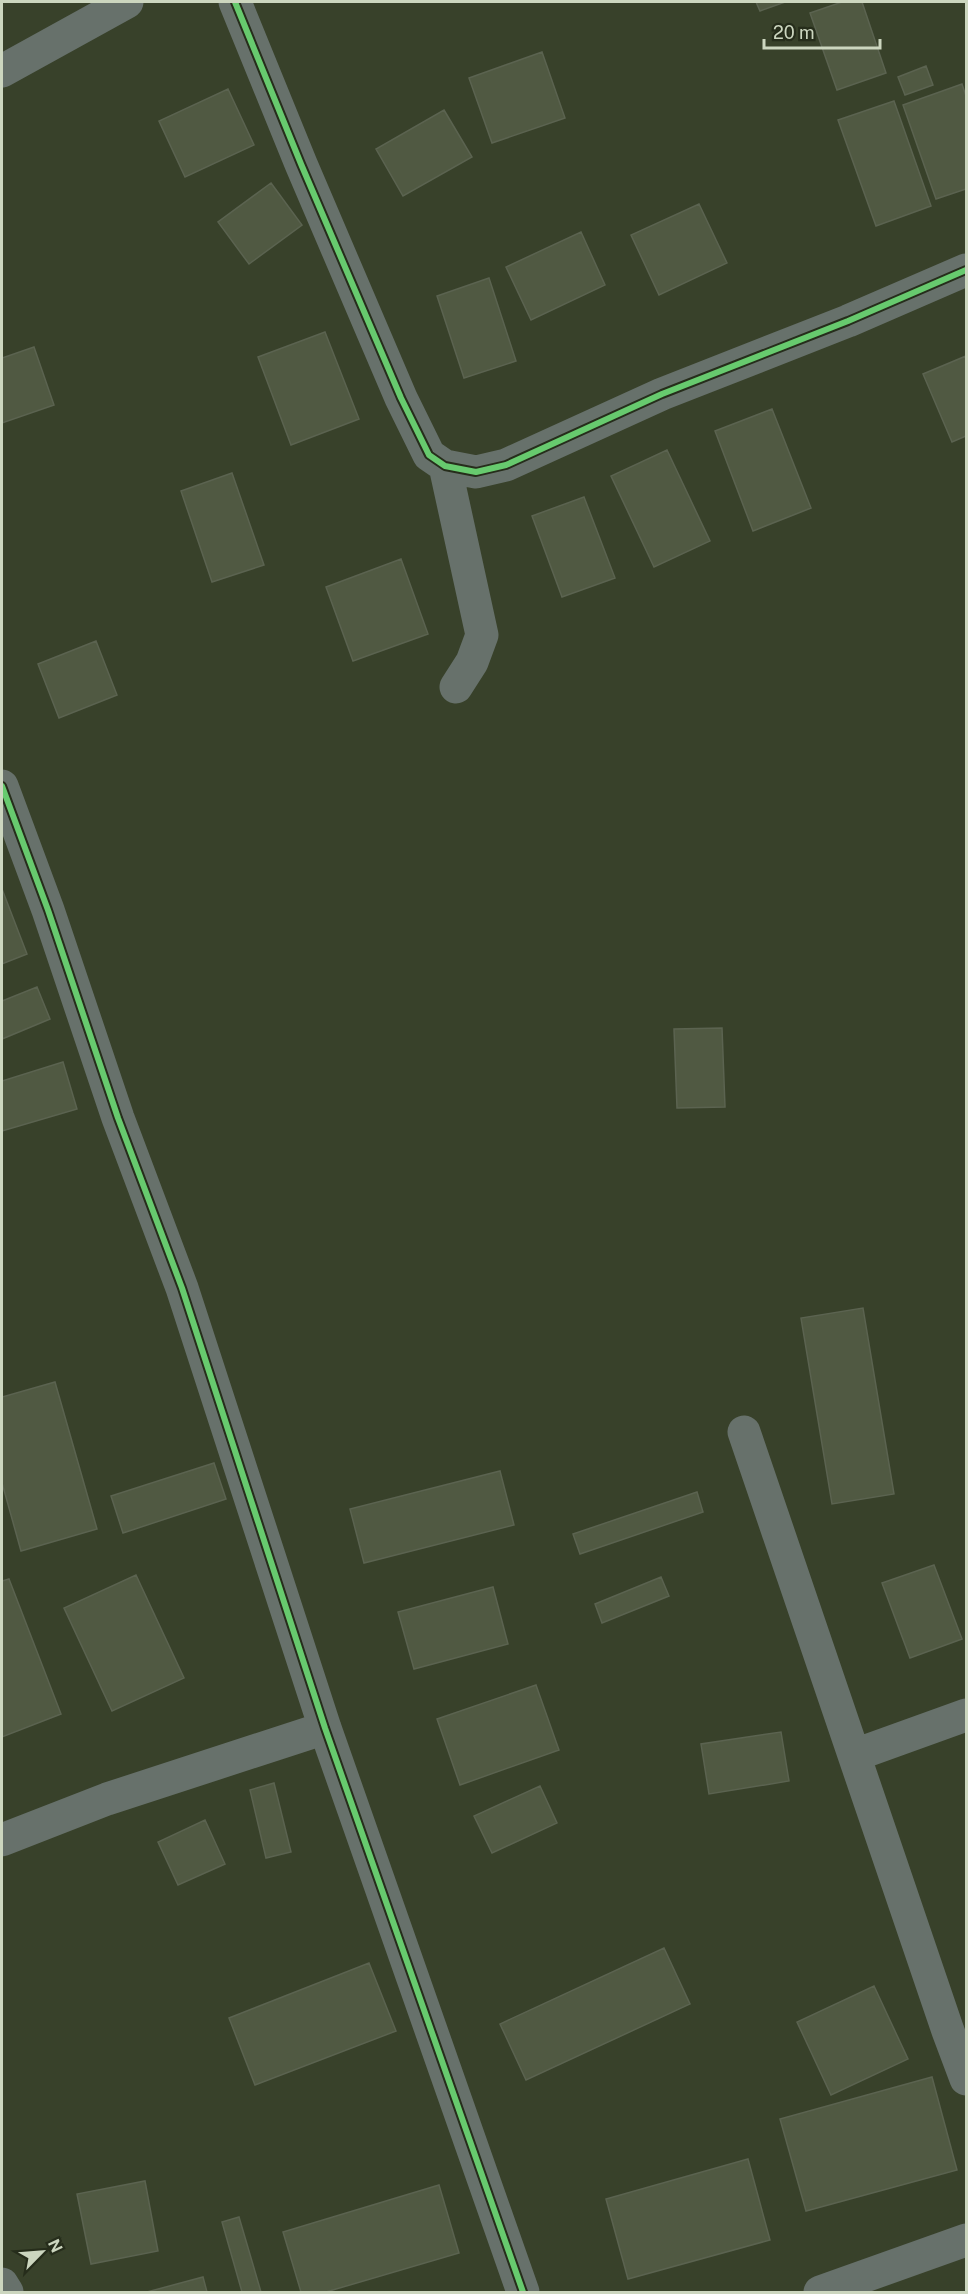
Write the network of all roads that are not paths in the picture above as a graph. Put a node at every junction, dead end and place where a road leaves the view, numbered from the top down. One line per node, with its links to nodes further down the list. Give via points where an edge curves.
1 (127, 2): 3 (street)
2 (235, 2): 5 (street, via 401,398 429,455)
3 (2, 71)
4 (966, 270): 5 (street, via 848,321 662,393 506,465 476,472)
5 (445, 466): 6 (street, via 482,635 472,662)
6 (456, 687)
7 (3, 796): 10 (street, via 182,1288)
8 (744, 1432): 11 (street)
9 (966, 1715): 11 (street)
10 (325, 1728): 12 (street, via 107,1799); 17 (street)
11 (855, 1755): 13 (street)
12 (2, 1840)
13 (966, 2079)
14 (966, 2240): 18 (street)
15 (2, 2284): 16 (street)
16 (7, 2292)
17 (523, 2292)
18 (820, 2292)

